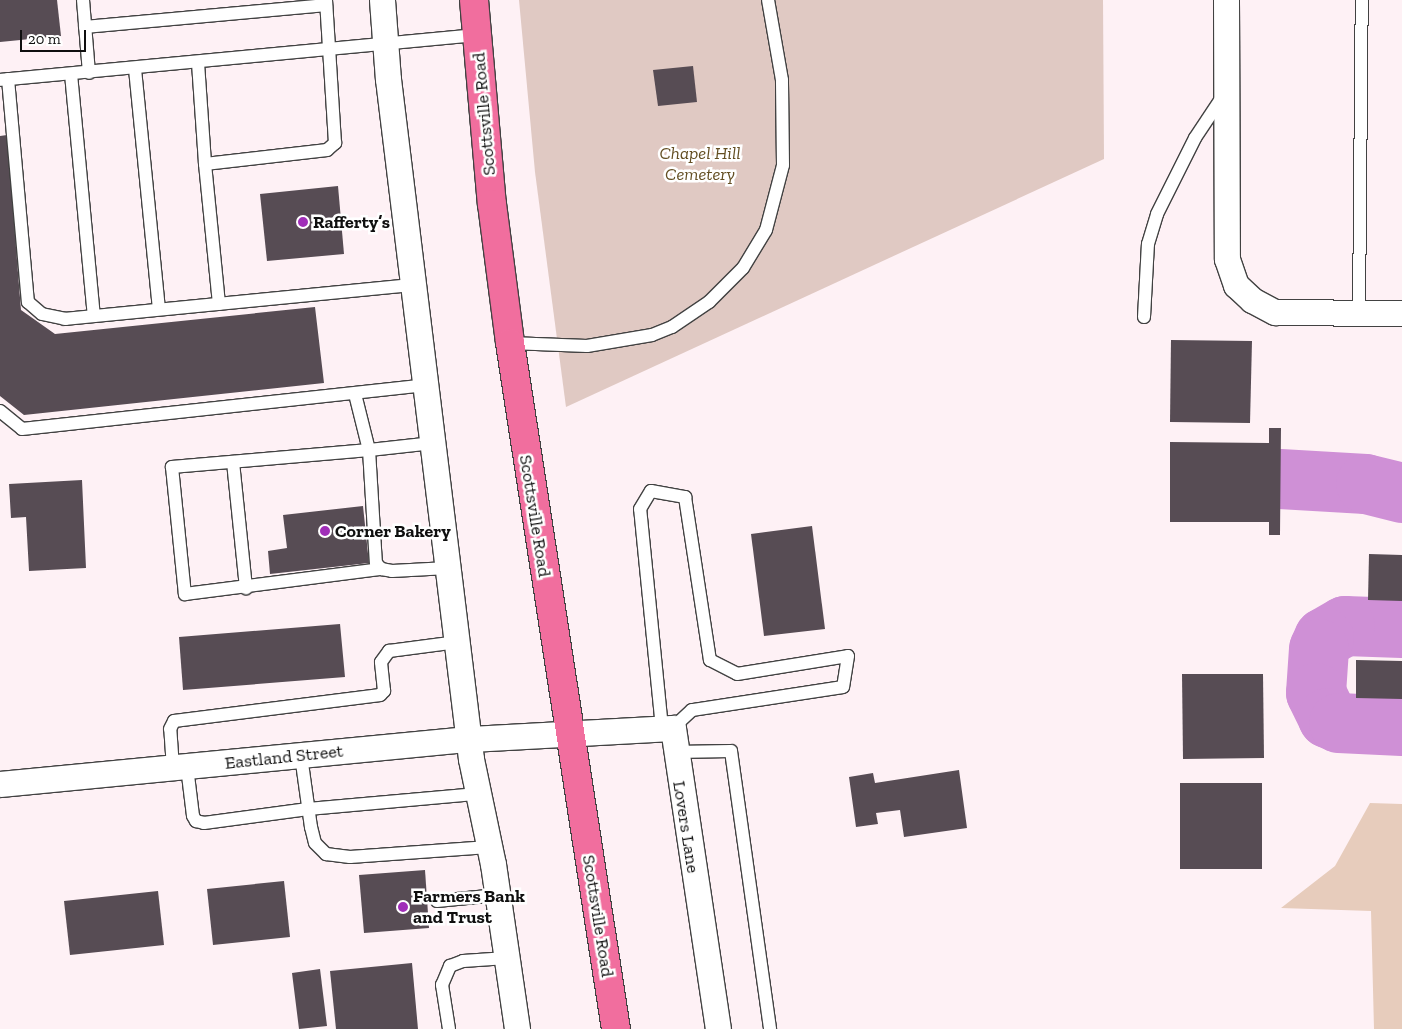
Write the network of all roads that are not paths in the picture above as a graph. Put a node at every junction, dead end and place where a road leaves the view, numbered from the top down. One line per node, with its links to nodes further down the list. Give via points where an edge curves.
1 (83, 0): 8 (lane)
2 (382, 0): 10 (street)
3 (474, 0): 9 (main road, Scottsville Road)
4 (768, 0): 26 (lane, via 782,80 782,165 766,230 743,268 710,302 672,328 652,335 601,345)
5 (1226, 0): 17 (street)
6 (1362, 0): 22 (lane)
7 (326, 2): 8 (lane); 11 (lane)
8 (85, 27): 14 (lane)
9 (476, 35): 10 (lane); 26 (main road, Scottsville Road, via 492,204)
10 (385, 45): 11 (lane); 19 (street)
11 (330, 50): 12 (lane); 18 (lane, via 335,143 327,150)
12 (198, 63): 13 (lane); 18 (lane)
13 (135, 69): 14 (lane); 21 (lane)
14 (89, 73): 15 (lane)
15 (71, 74): 16 (lane); 24 (lane)
16 (4, 80): 24 (lane, via 28,302 42,314 65,319)
17 (1226, 91): 22 (street, via 1227,259 1236,285 1252,300 1275,312); 25 (lane, via 1195,138 1157,214 1148,244)
18 (204, 164): 20 (lane)
19 (413, 285): 20 (lane); 27 (street)
20 (219, 304): 21 (lane)
21 (159, 310): 24 (lane)
22 (1359, 313): 23 (street)
23 (1402, 313)
24 (94, 316)
25 (1144, 317)
26 (510, 343): 38 (main road, Scottsville Road)
27 (426, 385): 28 (lane); 30 (street)
28 (355, 394): 29 (lane, via 22,429); 31 (lane)
29 (0, 412)
30 (433, 443): 31 (lane); 33 (street)
31 (369, 450): 32 (lane); 34 (lane, via 376,563)
32 (233, 462): 35 (lane); 35 (lane, via 172,467 185,594)
33 (448, 568): 34 (lane); 36 (street)
34 (381, 569): 35 (lane)
35 (246, 588)
36 (457, 642): 39 (street); 42 (lane, via 389,651 381,662 384,691 380,695 174,721 170,729)
37 (667, 728): 37 (lane, via 692,710 843,687 848,656 737,674 710,660 685,497 651,491 640,509); 38 (street); 40 (street, Lovers Lane)
38 (569, 731): 39 (street, Eastland Street); 52 (main road, Scottsville Road)
39 (469, 739): 41 (street, Eastland Street); 44 (street)
40 (675, 752): 53 (street, Lovers Lane); 54 (lane, via 731,751)
41 (301, 756): 42 (street, Eastland Street); 45 (lane)
42 (180, 767): 43 (street, Eastland Street); 45 (lane, via 196,821 204,823)
43 (0, 784)
44 (477, 794): 45 (lane); 46 (street)
45 (308, 809): 46 (lane, via 315,843 326,854 350,857)
46 (489, 847): 47 (street)
47 (498, 894): 48 (lane); 49 (street)
48 (437, 901)
49 (507, 958): 50 (lane, via 464,961 446,971 442,985); 51 (street)
50 (448, 1029)
51 (517, 1029)
52 (616, 1029)
53 (718, 1029)
54 (770, 1029)

